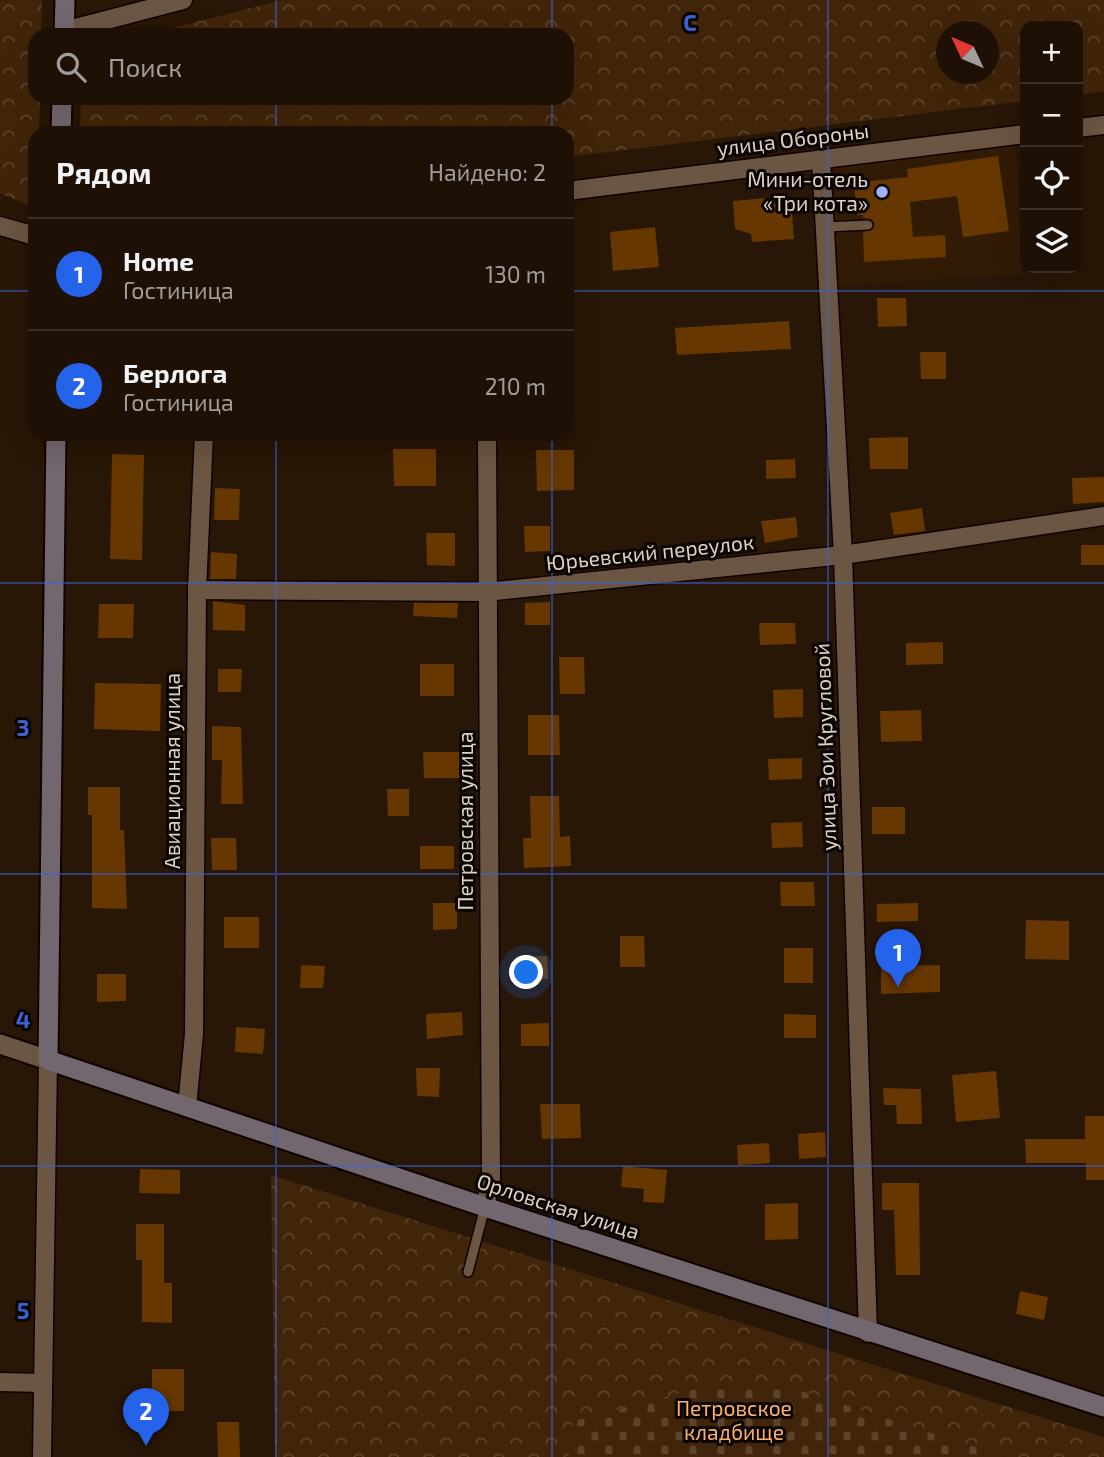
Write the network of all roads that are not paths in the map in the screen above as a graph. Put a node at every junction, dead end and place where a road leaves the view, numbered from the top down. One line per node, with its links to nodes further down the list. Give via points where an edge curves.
1 (65, 0): 3 (main road)
2 (183, 0): 4 (street)
3 (64, 28)
4 (82, 28)
5 (62, 105): 7 (main road)
6 (1104, 125): 8 (street)
7 (61, 126)
8 (1083, 127)
9 (1020, 135): 10 (street, улица Обороны)
10 (821, 159): 11 (street, улица Обороны); 14 (street, улица Зои Кругловой)
11 (574, 190)
12 (868, 225): 14 (lane)
13 (0, 226): 15 (street)
14 (825, 227): 20 (street, улица Зои Кругловой)
15 (28, 234)
16 (56, 441): 24 (main road)
17 (204, 441): 21 (street, Авиационная улица)
18 (487, 441): 22 (street, Петровская улица)
19 (1104, 516): 20 (street, Юрьевский переулок)
20 (843, 555): 22 (street, Юрьевский переулок); 28 (street, улица Зои Кругловой)
21 (197, 590): 22 (street, Юрьевский переулок); 25 (street, Авиационная улица, via 194,1034)
22 (486, 592): 26 (street, Петровская улица, via 491,1178)
23 (0, 1044): 24 (street, Орловская улица)
24 (48, 1060): 25 (main road, Орловская улица); 30 (street)
25 (187, 1107): 26 (main road, Орловская улица)
26 (485, 1208): 27 (lane); 28 (main road, Орловская улица)
27 (468, 1272)
28 (868, 1333): 31 (main road, Орловская улица)
29 (0, 1382): 30 (street)
30 (43, 1383): 32 (street)
31 (1104, 1407)
32 (42, 1457)

